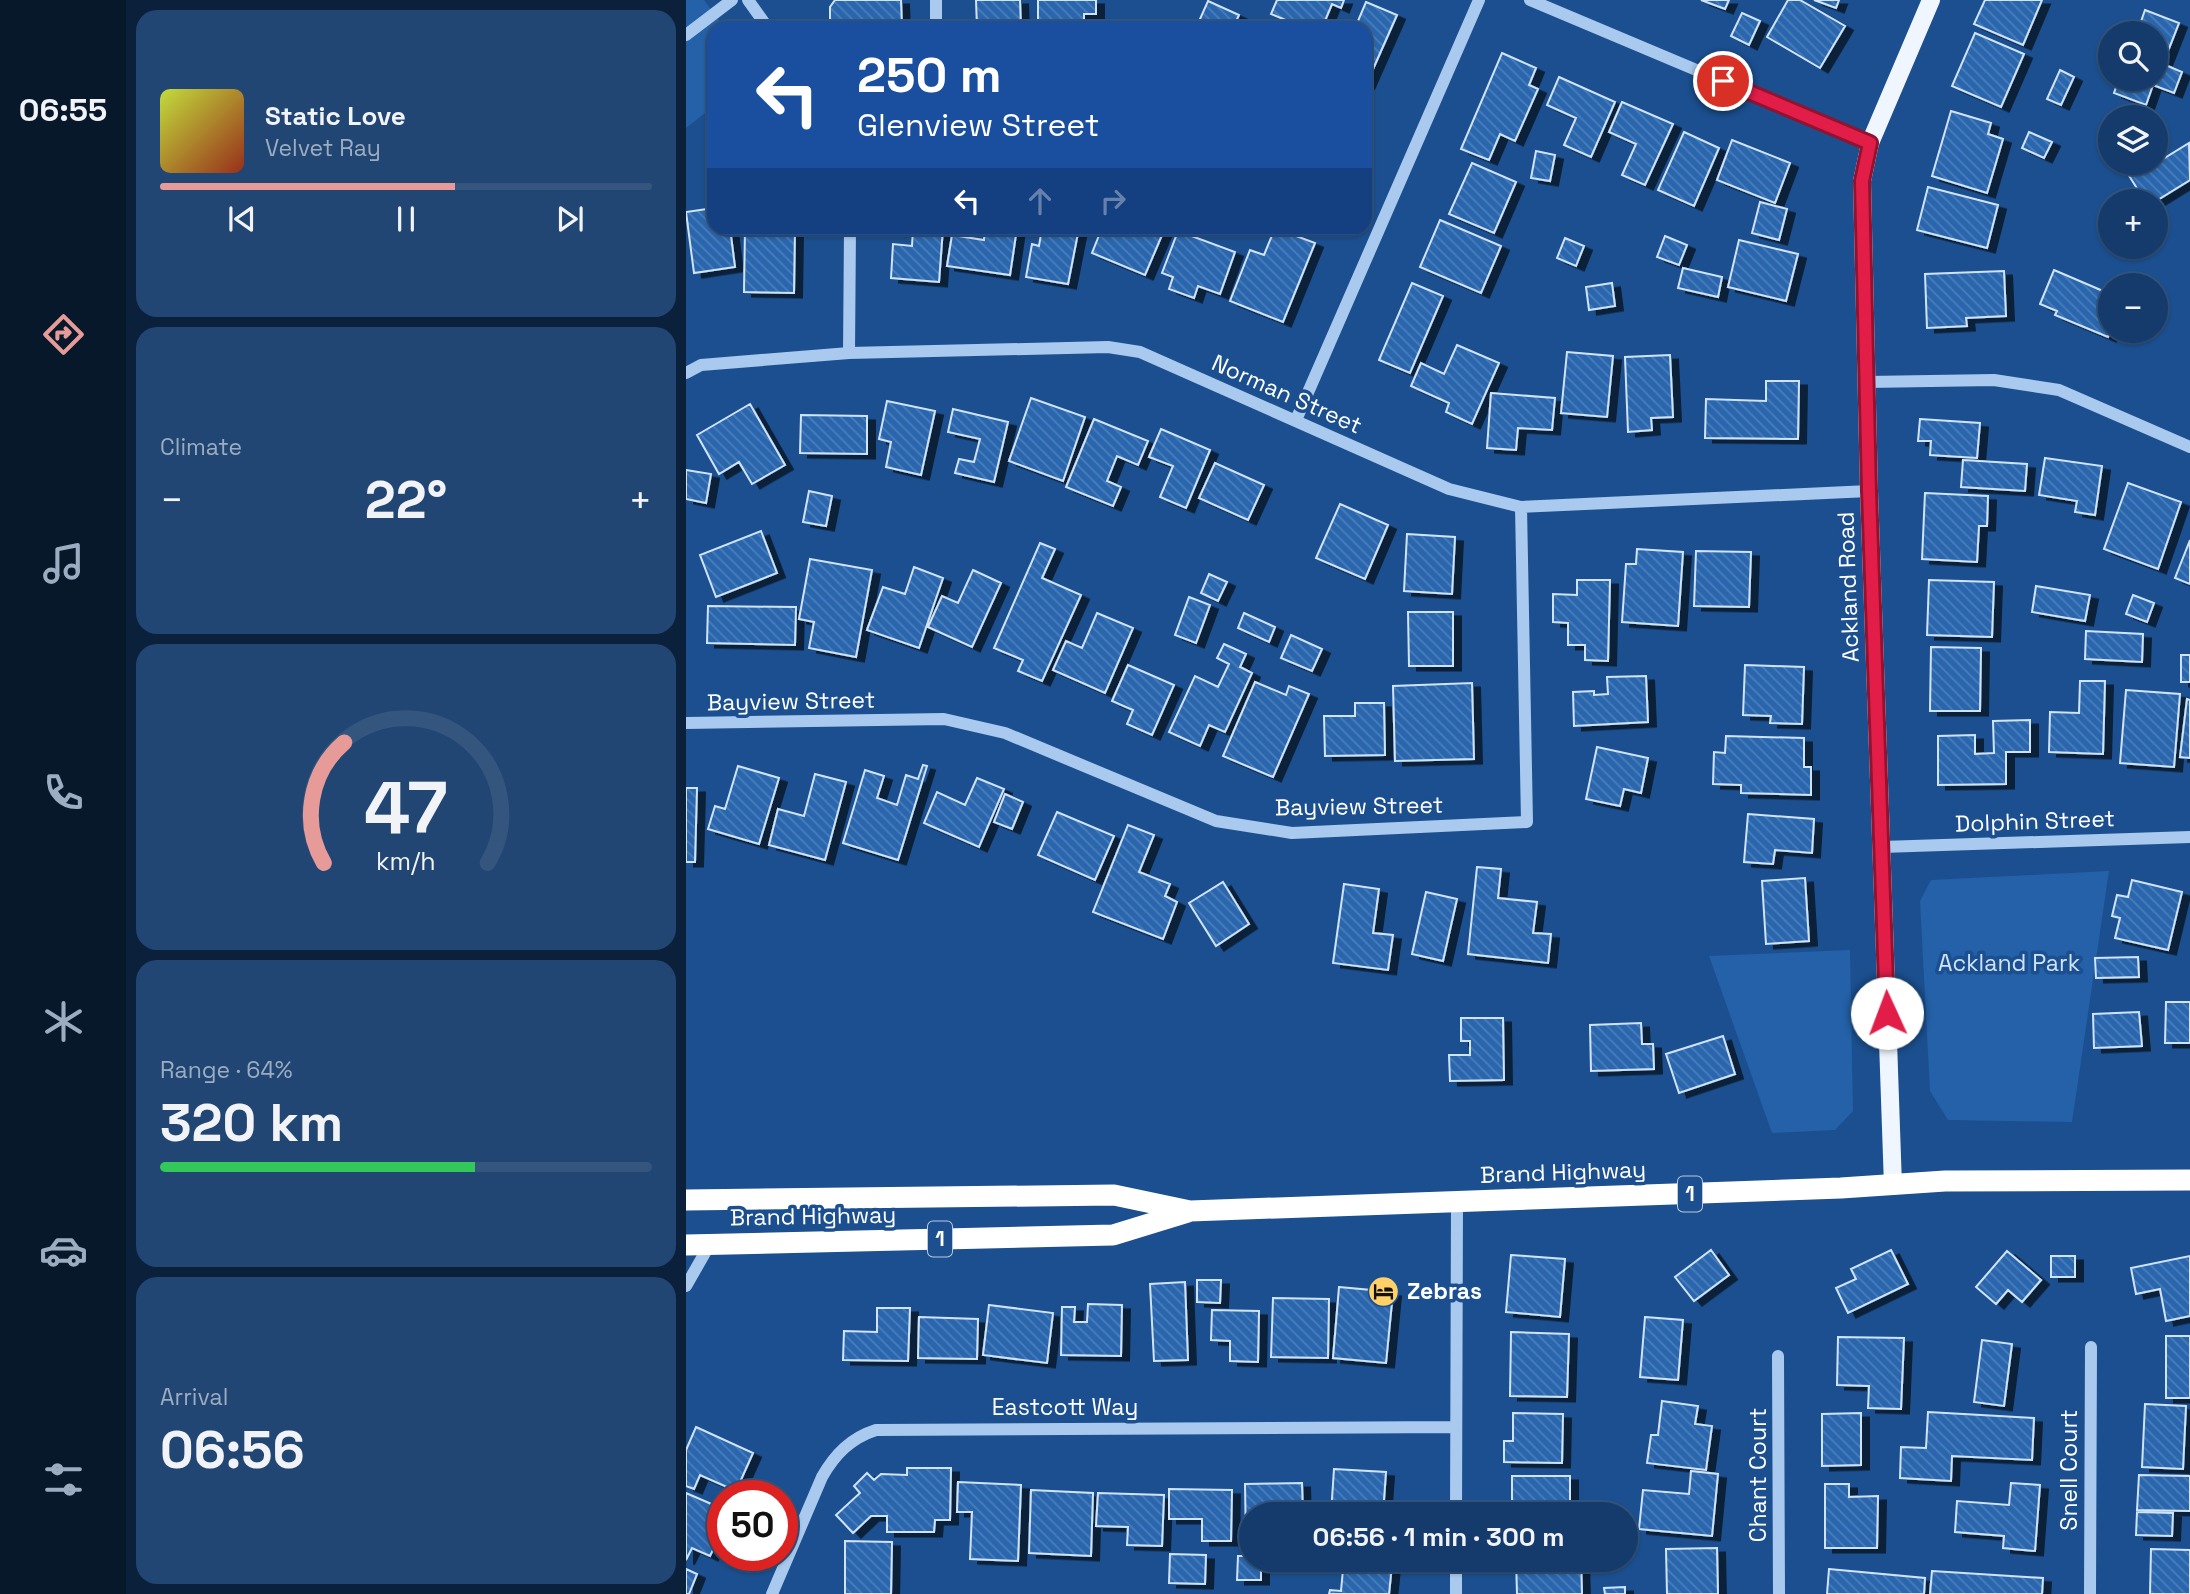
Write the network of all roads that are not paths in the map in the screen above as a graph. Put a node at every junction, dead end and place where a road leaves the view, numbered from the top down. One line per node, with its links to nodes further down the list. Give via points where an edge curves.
1 (732, 0): 9 (street)
2 (936, 0): 8 (street)
3 (1479, 0): 15 (street)
4 (1530, 0): 10 (street)
5 (1931, 0): 10 (main road, Ackland Road)
6 (755, 3): 7 (street)
7 (764, 21)
8 (936, 21)
9 (686, 36)
10 (1870, 143): 14 (main road, Ackland Road, via 1862,181)
11 (850, 235): 12 (street)
12 (849, 354): 13 (street, Norman Street, via 701,365); 15 (street, Norman Street, via 1108,348 1140,352)
13 (686, 373)
14 (1867, 382): 16 (street, via 1994,380 2059,390); 17 (main road, Ackland Road)
15 (1296, 421): 18 (street, Norman Street, via 1449,489)
16 (2190, 447)
17 (1869, 491): 18 (street, Norman Street); 21 (main road, Ackland Road)
18 (1521, 507): 19 (street, Bayview Street, via 1527,822 1292,833 1216,821 1005,733 944,719)
19 (686, 723)
20 (2190, 837): 21 (street, Dolphin Street)
21 (1882, 847): 23 (main road, Ackland Road)
22 (2190, 1180): 23 (highway, Brand Highway / 1, via 1945,1181)
23 (1893, 1186): 25 (highway, Brand Highway / 1)
24 (686, 1200): 26 (highway, Brand Highway / 1, via 1114,1195)
25 (1457, 1202): 26 (highway, Brand Highway / 1); 32 (street)
26 (1191, 1211): 27 (highway, Brand Highway / 1, via 1113,1235)
27 (710, 1244): 28 (highway, Brand Highway / 1); 29 (street)
28 (686, 1245)
29 (686, 1286)
30 (2091, 1347): 38 (street, Snell Court)
31 (1778, 1356): 37 (street, Chant Court)
32 (1455, 1427): 33 (street); 35 (street, Eastcott Way, via 876,1430 860,1435 831,1460)
33 (1456, 1502)
34 (1456, 1572): 36 (street)
35 (772, 1594)
36 (1456, 1594)
37 (1779, 1594)
38 (2090, 1594)

